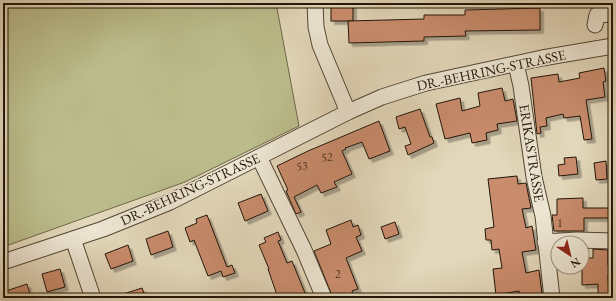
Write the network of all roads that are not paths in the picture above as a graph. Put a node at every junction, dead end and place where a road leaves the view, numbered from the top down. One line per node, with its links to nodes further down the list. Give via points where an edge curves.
1 (315, 3): 6 (street, via 320,45)
2 (613, 14): 3 (street, via 597,14)
3 (595, 25)
4 (613, 46): 5 (street, DR.-BEHRING-STRASSE)
5 (516, 64): 6 (street, DR.-BEHRING-STRASSE, via 426,83 382,97); 10 (street, ERIKASTRASSE)
6 (348, 112): 7 (street, DR.-BEHRING-STRASSE)
7 (259, 157): 8 (street, DR.-BEHRING-STRASSE, via 170,202); 13 (street)
8 (73, 239): 11 (street, DR.-BEHRING-STRASSE); 12 (street)
9 (613, 241): 10 (street)
10 (545, 242): 14 (street, ERIKASTRASSE)
11 (3, 262)
12 (93, 298)
13 (324, 298)
14 (552, 298)

